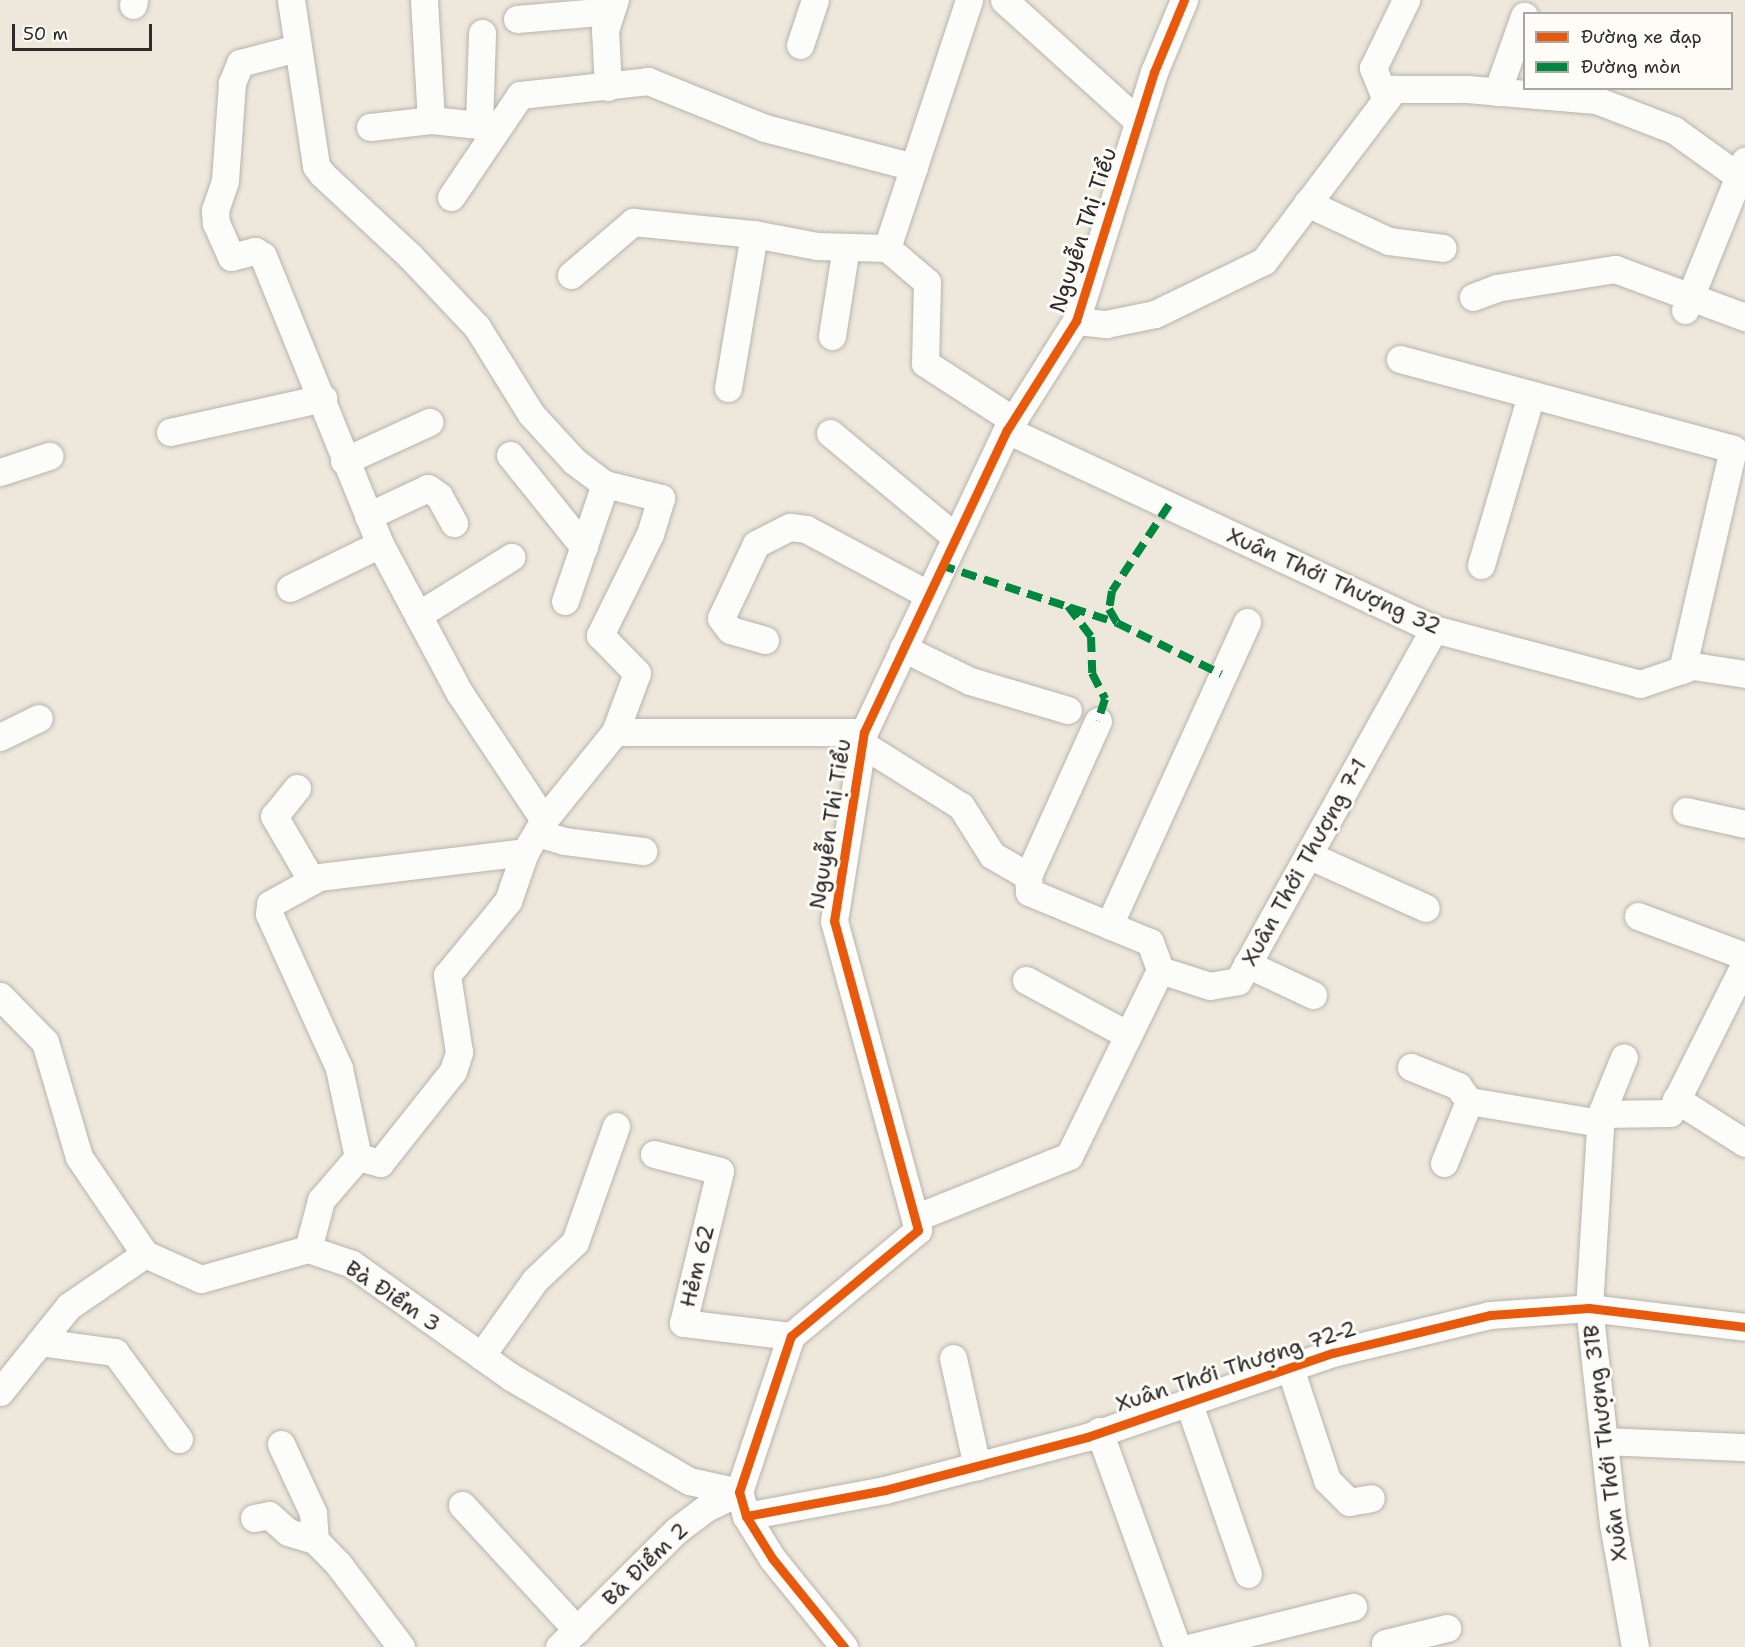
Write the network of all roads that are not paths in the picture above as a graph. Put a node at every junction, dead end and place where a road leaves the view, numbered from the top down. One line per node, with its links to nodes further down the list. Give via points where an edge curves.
1 (291, 0): 13 (street)
2 (424, 0): 17 (street)
3 (815, 0): 12 (street)
4 (969, 0): 21 (street)
5 (1004, 0): 18 (street)
6 (1184, 0): 18 (street, Nguyễn Thị Tiểu)
7 (1406, 0): 16 (street, via 1373,68)
8 (613, 6): 9 (street); 14 (street, via 605,30)
9 (517, 19)
10 (1523, 20): 15 (street)
11 (482, 33): 19 (street)
12 (800, 45)
13 (297, 48): 38 (street, via 240,63 232,83 223,195 214,216 231,257 255,251 263,256); 48 (street, via 316,166 477,327 531,414 574,461)
14 (608, 87): 19 (street, via 520,96); 21 (street, via 648,81 765,128)
15 (1497, 92): 16 (street, via 1394,89); 22 (street, via 1596,100 1674,130)
16 (1386, 100): 24 (street)
17 (431, 120): 19 (street); 20 (street)
18 (1138, 121): 33 (street, Nguyễn Thị Tiểu)
19 (488, 126): 23 (street)
20 (370, 127)
21 (914, 166): 27 (street)
22 (1742, 172): 31 (street)
23 (451, 197)
24 (1307, 203): 28 (street, via 1389,241); 33 (street, via 1264,261 1155,314 1106,324)
25 (754, 234): 26 (street); 29 (street, via 633,222); 36 (street)
26 (846, 247): 27 (street); 34 (street)
27 (887, 248): 40 (street, Xuân Thới Thượng 32, via 927,282 925,363)
28 (1443, 248)
29 (571, 275)
30 (1473, 297): 31 (street, via 1496,288 1615,269)
31 (1688, 303): 32 (street)
32 (1745, 317)
33 (1076, 321): 40 (street, Nguyễn Thị Tiểu)
34 (832, 336)
35 (1400, 359): 37 (street)
36 (728, 388)
37 (1531, 394): 43 (street); 55 (street)
38 (323, 398): 41 (street); 46 (street)
39 (429, 422): 46 (street)
40 (1010, 425): 51 (street, Nguyễn Thị Tiểu); 61 (street, Xuân Thới Thượng 32)
41 (170, 432)
42 (830, 433): 51 (street)
43 (1739, 451): 64 (street)
44 (510, 455): 53 (street)
45 (49, 456): 47 (street)
46 (344, 461): 49 (street)
47 (0, 472)
48 (605, 484): 53 (street); 69 (street, via 661,498 650,534 600,635 637,673)
49 (368, 516): 50 (street, via 428,488 439,496); 52 (street)
50 (454, 523)
51 (954, 536): 57 (street, Nguyễn Thị Tiểu)
52 (380, 544): 56 (street); 59 (street)
53 (584, 547): 58 (street)
54 (511, 557): 59 (street)
55 (1481, 565)
56 (290, 588)
57 (927, 594): 62 (street, via 806,529 790,527 756,544 721,618 730,630); 63 (street, Nguyễn Thị Tiểu)
58 (565, 601)
59 (418, 615): 75 (street)
60 (1247, 622): 82 (street)
61 (1434, 629): 64 (street, Xuân Thới Thượng 32, via 1640,684); 77 (street, Xuân Thới Thượng 7-1)
62 (765, 640)
63 (903, 648): 66 (street, via 970,681); 71 (street, Nguyễn Thị Tiểu)
64 (1682, 670): 65 (street, Xuân Thới Thượng 32, via 1693,666)
65 (1745, 674)
66 (1068, 710)
67 (39, 718): 70 (street)
68 (1098, 721): 78 (street)
69 (615, 732): 71 (street); 75 (street)
70 (0, 737)
71 (863, 738): 78 (street, via 961,806 992,855); 101 (street, Nguyễn Thị Tiểu, via 834,921)
72 (297, 788): 79 (street, via 274,816)
73 (1686, 811): 74 (street)
74 (1745, 824)
75 (536, 835): 76 (street); 79 (street); 99 (street, via 508,901 447,975 459,1052 453,1071 380,1163)
76 (643, 851)
77 (1308, 855): 80 (street); 85 (street, Xuân Thới Thượng 7-1)
78 (1028, 876): 82 (street, via 1029,892)
79 (312, 881): 99 (street, via 272,902 268,909 339,1068)
80 (1426, 908)
81 (1638, 916): 83 (street)
82 (1109, 925): 86 (street, via 1150,942)
83 (1745, 956)
84 (1745, 963): 93 (street)
85 (1247, 964): 86 (street, Xuân Thới Thượng 7-1, via 1238,981 1210,986); 88 (street)
86 (1160, 970): 90 (street)
87 (1026, 980): 90 (street)
88 (1313, 995)
89 (0, 996): 103 (street, via 45,1041 79,1158)
90 (1128, 1035): 101 (street, via 1070,1156)
91 (1624, 1057): 95 (street, Xuân Thới Thượng 31B)
92 (1411, 1067): 94 (street, via 1458,1086)
93 (1677, 1099): 95 (street, via 1670,1113); 97 (street)
94 (1469, 1101): 95 (street); 100 (street)
95 (1601, 1119): 104 (street, Xuân Thới Thượng 31B)
96 (616, 1126): 108 (street, via 575,1242 535,1280)
97 (1745, 1143)
98 (654, 1154): 106 (street, Hẻm 62, via 720,1171 683,1323)
99 (358, 1157): 102 (street, via 321,1200)
100 (1444, 1163)
101 (915, 1218): 106 (street, via 918,1230)
102 (308, 1249): 103 (street, via 201,1279); 108 (street, Bà Điểm 3, via 352,1264)
103 (145, 1254): 107 (street, via 69,1306)
104 (1589, 1308): 105 (street, Xuân Thới Thượng 72-2); 110 (street, Xuân Thới Thượng 72-2, via 1490,1315); 115 (street, Xuân Thới Thượng 31B)
105 (1745, 1327)
106 (791, 1336): 120 (street)
107 (40, 1342): 111 (street); 114 (street, via 115,1352)
108 (481, 1356): 120 (street, Bà Điểm 3, via 689,1481)
109 (953, 1358): 118 (street)
110 (1290, 1368): 112 (street, Xuân Thới Thượng 72-2); 119 (street, via 1327,1480 1349,1502)
111 (0, 1392)
112 (1188, 1401): 113 (street, Xuân Thới Thượng 72-2); 124 (street)
113 (1099, 1431): 118 (street, Xuân Thới Thượng 72-2); 130 (street)
114 (179, 1439)
115 (1606, 1441): 117 (street); 133 (street, Xuân Thới Thượng 31B, via 1613,1524)
116 (280, 1444): 123 (street, via 313,1514)
117 (1745, 1447)
118 (976, 1466): 120 (street, Xuân Thới Thượng 72-2, via 885,1490)
119 (1371, 1498)
120 (742, 1504): 127 (street, Bà Điểm 2, via 706,1508 677,1530); 129 (street, via 772,1558)
121 (462, 1505): 127 (street)
122 (254, 1518): 123 (street, via 269,1515 288,1532)
123 (315, 1540): 128 (street, via 339,1565)
124 (1248, 1574)
125 (1353, 1607): 131 (street)
126 (1447, 1628): 132 (street, via 1385,1643)
127 (568, 1639)
128 (401, 1647)
129 (844, 1647)
130 (1177, 1647)
131 (1192, 1647)
132 (1387, 1647)
133 (1635, 1647)

